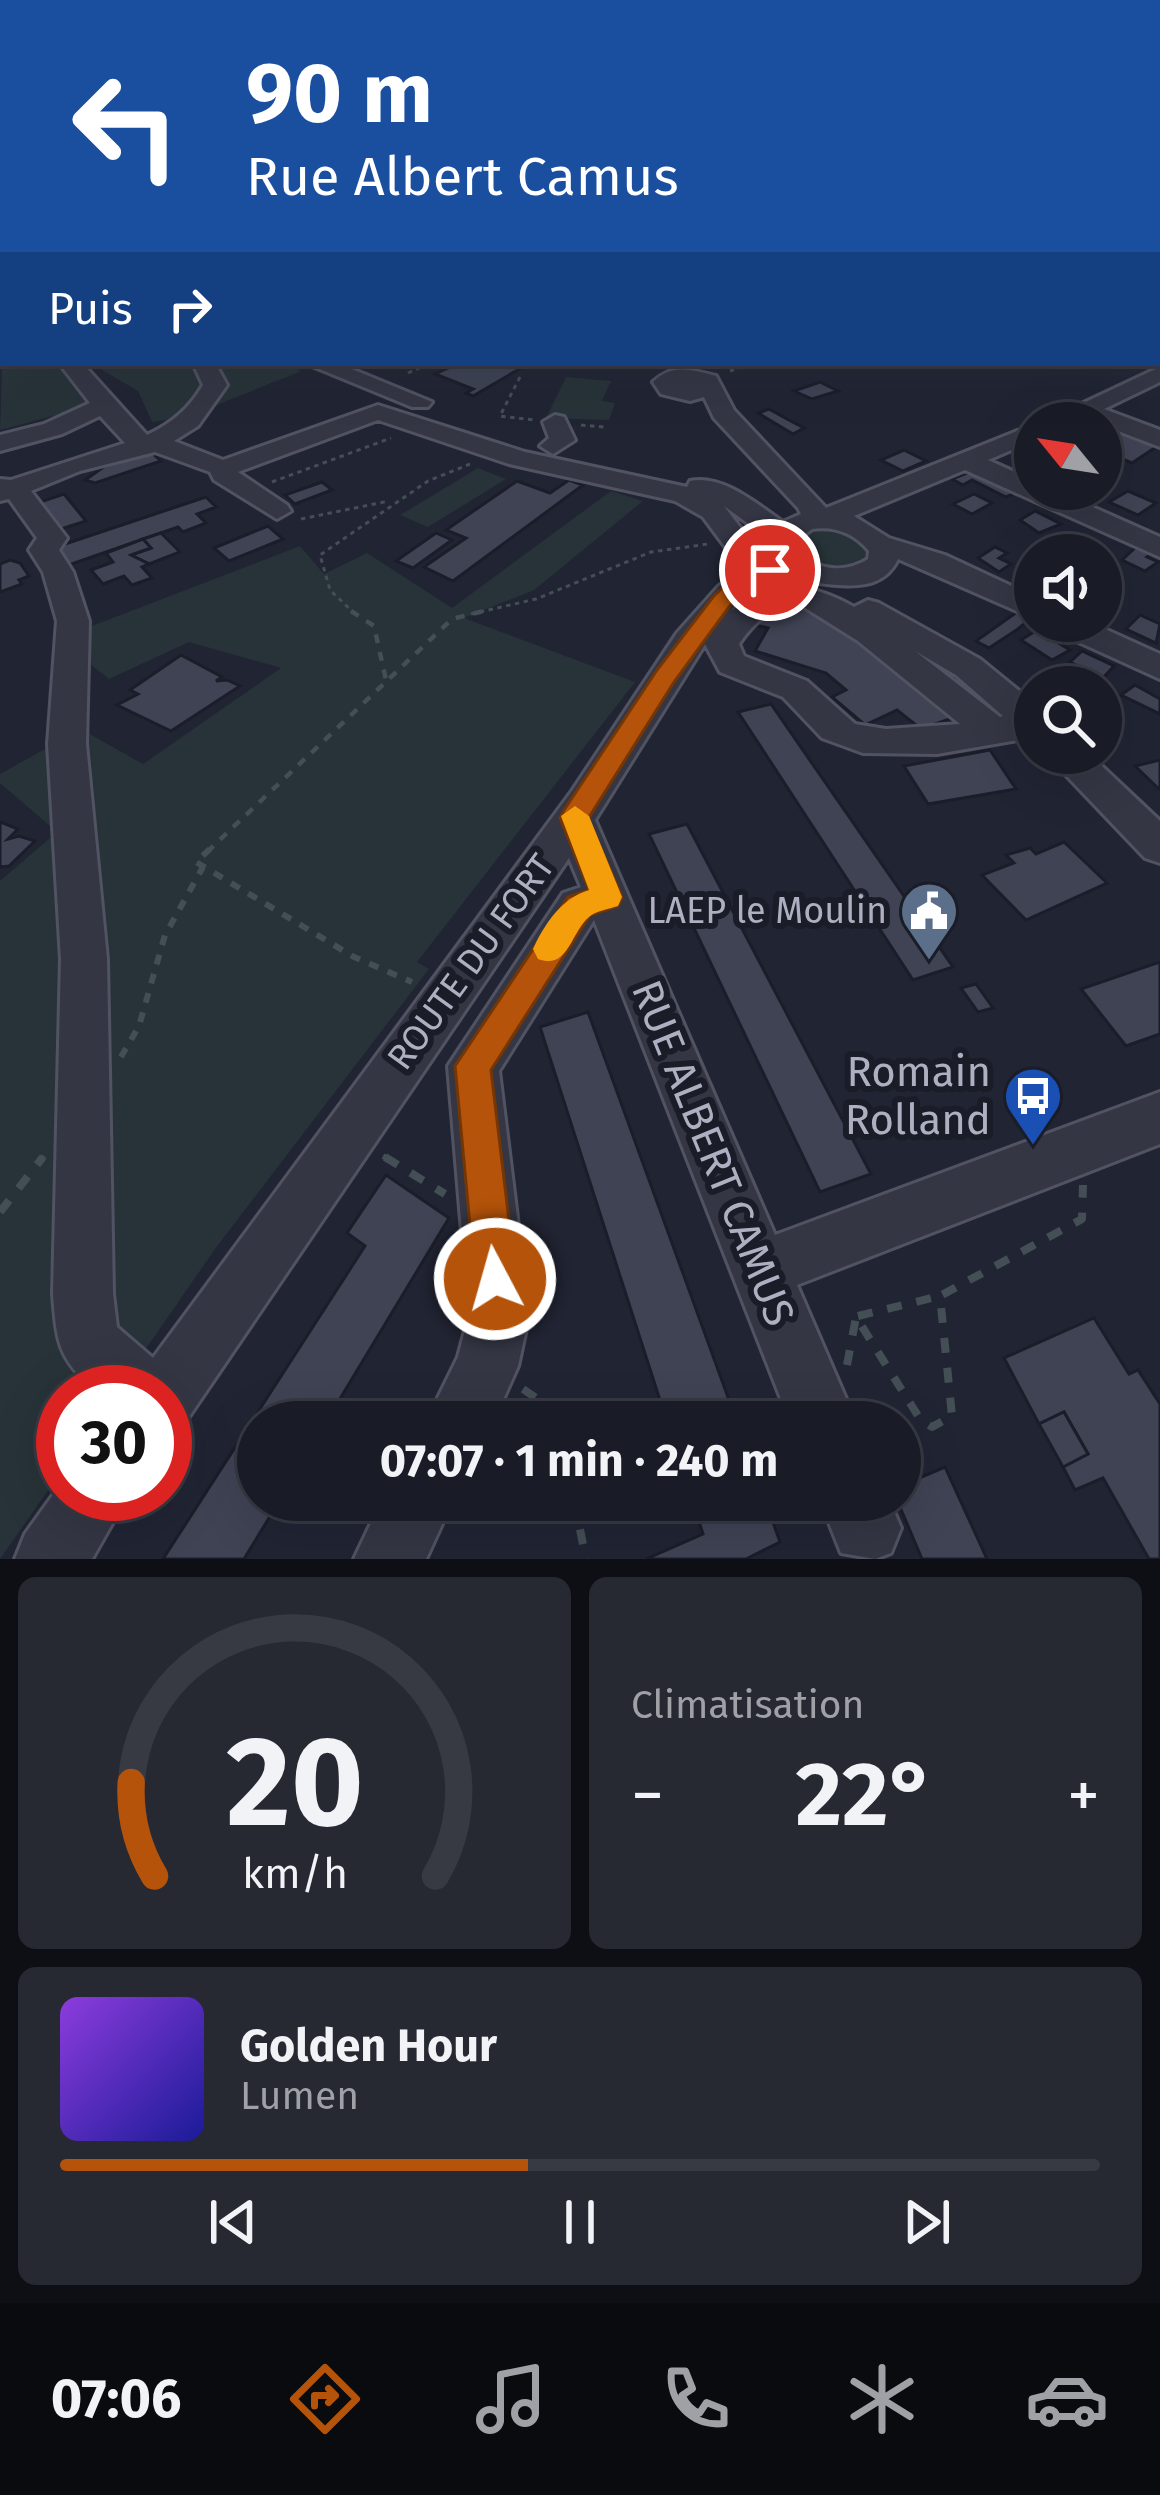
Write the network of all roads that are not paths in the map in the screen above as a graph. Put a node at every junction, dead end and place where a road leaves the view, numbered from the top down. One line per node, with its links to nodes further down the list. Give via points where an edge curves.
1 (72, 366): 10 (street)
2 (206, 366): 15 (street, via 215,385 202,408)
3 (323, 366): 7 (street)
4 (373, 366): 7 (street)
5 (651, 366): 8 (street)
6 (1160, 374): 9 (street)
7 (354, 379): 12 (street)
8 (706, 385): 20 (street)
9 (1098, 402)
10 (104, 405): 15 (street); 18 (street, via 53,429)
11 (1122, 425): 14 (street)
12 (555, 438): 20 (street, via 696,476 772,510); 23 (street, via 714,492)
13 (1014, 440): 16 (street)
14 (1160, 440)
15 (152, 445): 17 (street); 18 (street)
16 (968, 461): 21 (street); 22 (street)
17 (224, 468): 19 (street); 23 (street, via 378,412 518,458 684,495 713,511 734,543)
18 (4, 474): 39 (street, via 52,538 44,550 73,621 67,744 85,958 83,1271 88,1343)
19 (277, 511)
20 (816, 517): 21 (street); 23 (street)
21 (868, 538): 23 (street); 24 (street); 25 (street, via 885,604)
22 (1160, 548)
23 (798, 558): 25 (street, via 881,620); 33 (street, ROUTE DU FORT, via 721,602)
24 (1014, 599)
25 (920, 638): 28 (street)
26 (1105, 642): 27 (street)
27 (1160, 668)
28 (1014, 704)
29 (1014, 727): 30 (street)
30 (993, 731): 30 (street, via 920,740 846,735 799,691 728,662 722,644 771,597 811,596)
31 (1084, 774): 35 (street)
32 (1086, 774): 34 (street)
33 (574, 818): 36 (street, RUE ALBERT CAMUS); 40 (street, ROUTE DU FORT)
34 (1160, 845)
35 (1160, 860)
36 (607, 897): 38 (street, RUE ALBERT CAMUS); 42 (street, via 579,906 472,1066 499,1315)
37 (1160, 1118): 38 (street)
38 (762, 1269): 41 (street, RUE ALBERT CAMUS)
39 (113, 1365)
40 (186, 1365)
41 (834, 1398)
42 (470, 1401)
43 (76, 1521): 45 (street)
44 (408, 1521): 46 (street)
45 (50, 1559)
46 (388, 1559)

